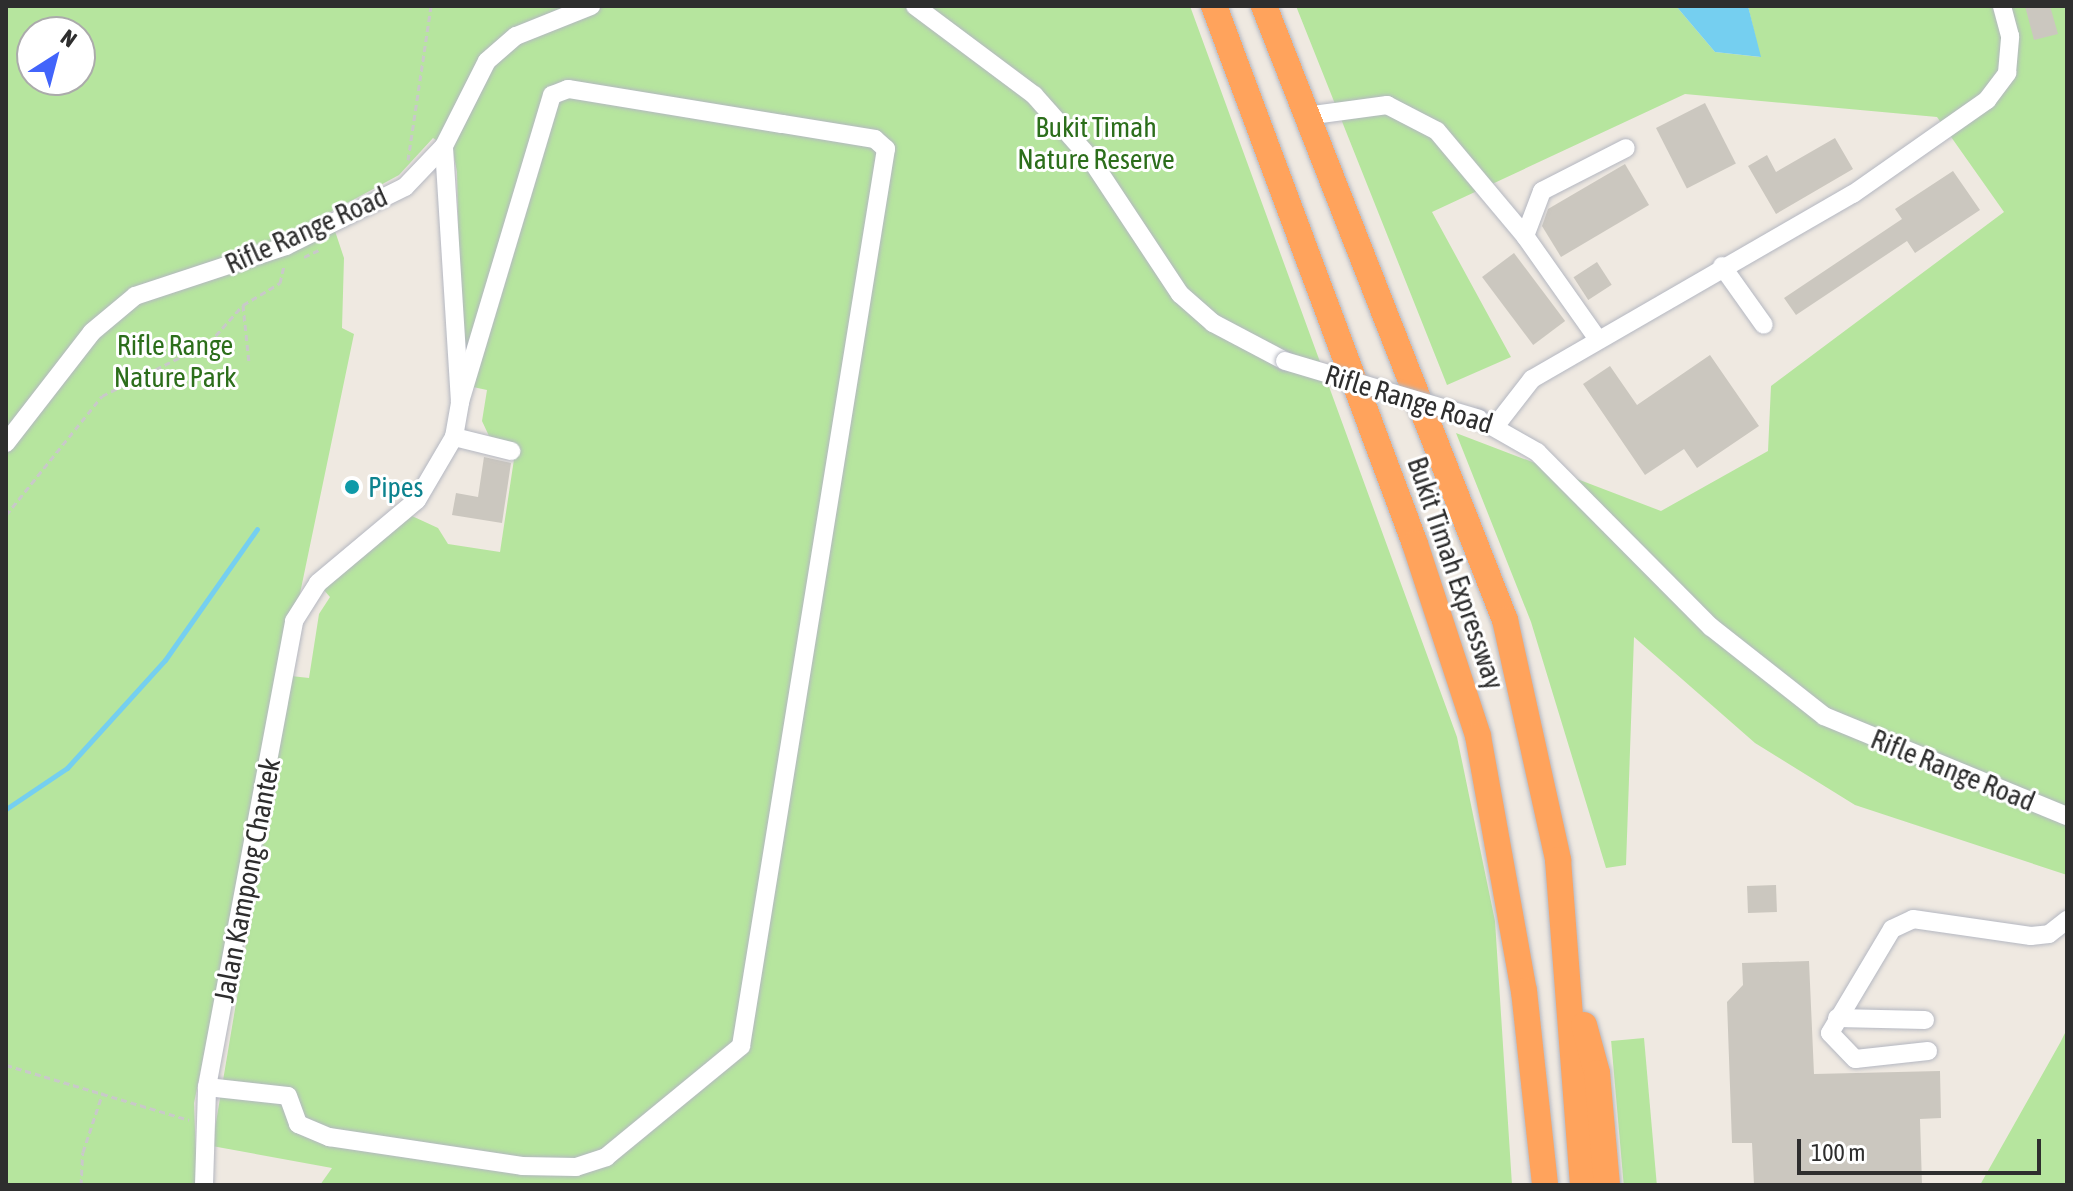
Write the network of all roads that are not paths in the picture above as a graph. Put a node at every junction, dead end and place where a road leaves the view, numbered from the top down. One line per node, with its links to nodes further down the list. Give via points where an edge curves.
1 (591, 6): 7 (street, Rifle Range Road, via 516,36 487,61)
2 (915, 6): 14 (street, Rifle Range Road, bridge, via 1034,95 1090,158 1180,294 1213,323 1285,361)
3 (1214, 6): 26 (highway, Bukit Timah Expressway, via 1415,544 1478,736 1524,991)
4 (1264, 6): 6 (highway, Bukit Timah Expressway)
5 (2002, 6): 10 (street, via 2010,36 2007,73 1987,100 1853,194)
6 (1306, 116): 9 (street, via 1387,105 1419,119); 20 (highway, Bukit Timah Expressway, via 1505,620 1558,860)
7 (444, 146): 13 (street); 16 (street, Rifle Range Road, via 405,187 286,246 135,296 92,332)
8 (1626, 148): 9 (street, via 1542,191)
9 (1525, 236): 12 (street)
10 (1722, 266): 11 (street); 12 (street)
11 (1764, 325)
12 (1597, 338): 14 (street, via 1532,379)
13 (460, 402): 15 (street); 24 (street, via 552,95 599,94 875,139 886,149 741,1046 606,1157 576,1167 522,1166 329,1137 298,1124 288,1096)
14 (1488, 421): 18 (street, Rifle Range Road, via 1537,452 1711,627 1804,702 1861,733)
15 (454, 437): 17 (street); 24 (street, Jalan Kampong Chantek, via 417,500 318,583 294,621)
16 (6, 443)
17 (511, 451)
18 (2067, 816)
19 (2067, 920): 21 (street, via 2049,934 2031,936 1913,919 1877,947)
20 (1574, 1003): 27 (highway); 28 (highway, via 1592,1042)
21 (1837, 1018): 22 (street); 23 (street, via 1830,1033 1855,1059)
22 (1925, 1020)
23 (1928, 1051)
24 (207, 1087): 25 (street, Jalan Kampong Chantek)
25 (204, 1185)
26 (1545, 1185)
27 (1583, 1185)
28 (1607, 1185)

